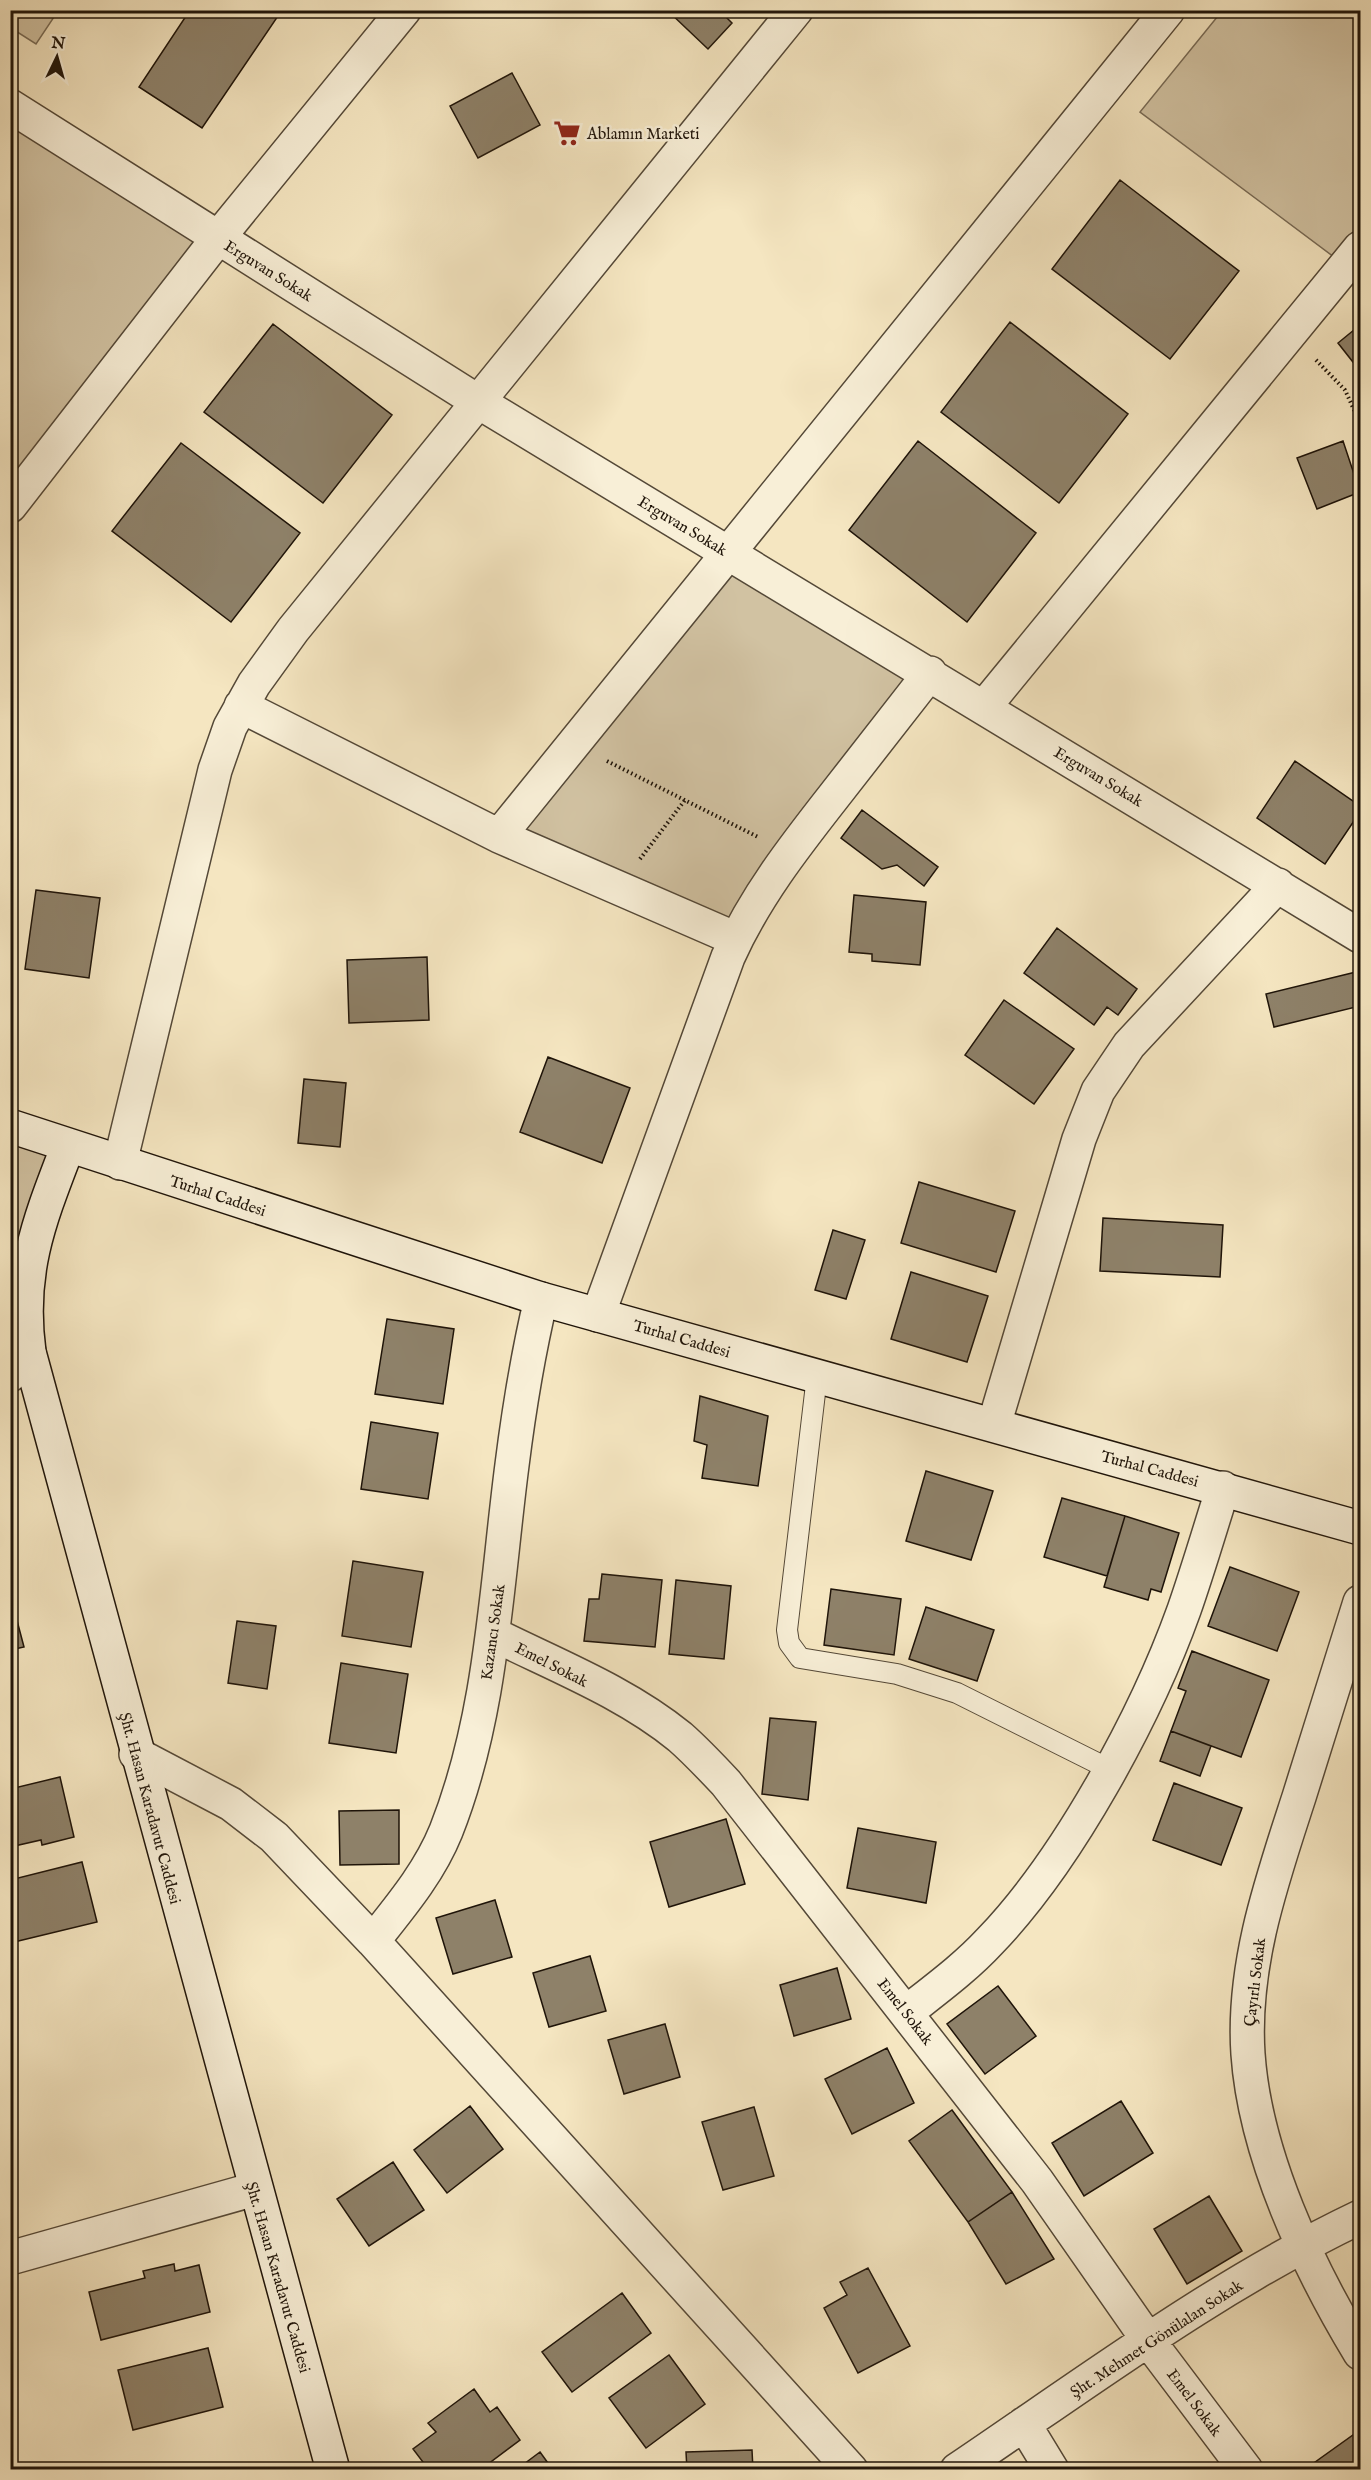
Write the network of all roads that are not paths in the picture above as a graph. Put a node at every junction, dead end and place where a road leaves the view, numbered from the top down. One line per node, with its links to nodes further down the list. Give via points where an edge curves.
1 (404, 10): 5 (street)
2 (796, 10): 7 (street)
3 (1168, 10): 9 (street)
4 (10, 106): 5 (street, Erguvan Sokak)
5 (218, 238): 7 (street, Erguvan Sokak); 8 (street)
6 (1360, 248): 12 (street)
7 (477, 401): 9 (street, Erguvan Sokak); 11 (street, via 293,630)
8 (10, 506)
9 (729, 552): 10 (street, Erguvan Sokak); 13 (street)
10 (930, 673): 12 (street, Erguvan Sokak); 16 (street, via 789,853)
11 (241, 706): 13 (street); 19 (street, via 215,770)
12 (985, 706): 14 (street, Erguvan Sokak)
13 (499, 836): 16 (street)
14 (1278, 885): 15 (street, Erguvan Sokak); 24 (street, via 1129,1045 1098,1091 1079,1139)
15 (1360, 936)
16 (736, 939): 21 (street)
17 (10, 1126): 18 (street, Turhal Caddesi)
18 (68, 1146): 19 (street, Turhal Caddesi); 22 (street, Şht. Hasan Karadavut Caddesi, via 27,1271)
19 (120, 1163): 20 (street, Turhal Caddesi)
20 (541, 1299): 21 (street, Turhal Caddesi); 28 (street, Kazancı Sokak, via 526,1363)
21 (598, 1315): 23 (street, Turhal Caddesi)
22 (20, 1363): 29 (street, Şht. Hasan Karadavut Caddesi)
23 (816, 1376): 24 (street, Turhal Caddesi); 30 (lane, via 787,1630 792,1650 800,1658 897,1674 957,1693)
24 (994, 1425): 25 (street, Turhal Caddesi)
25 (1223, 1488): 26 (street, Turhal Caddesi); 30 (street, via 1184,1611 1147,1697)
26 (1360, 1528)
27 (1360, 1602): 35 (street, Çayırlı Sokak, via 1273,1878 1249,1995 1251,2082 1266,2149)
28 (493, 1634): 31 (street, Kazancı Sokak, via 473,1744 445,1832 417,1884); 32 (street, Emel Sokak, via 628,1702 687,1744 726,1783)
29 (136, 1754): 31 (street, via 231,1804 274,1837); 33 (street, Şht. Hasan Karadavut Caddesi)
30 (1109, 1769): 32 (street, via 1054,1860 992,1939)
31 (373, 1941): 41 (street)
32 (907, 2012): 37 (street, Emel Sokak, via 1037,2181)
33 (255, 2189): 36 (street); 40 (street, Şht. Hasan Karadavut Caddesi)
34 (1360, 2217): 35 (street, Şht. Mehmet Gönülalan Sokak)
35 (1304, 2244): 37 (street, Şht. Mehmet Gönülalan Sokak); 38 (street, Çayırlı Sokak)
36 (10, 2258)
37 (1148, 2340): 39 (street, Şht. Mehmet Gönülalan Sokak); 44 (street, Emel Sokak)
38 (1360, 2353)
39 (1024, 2424): 42 (street, Şht. Mehmet Gönülalan Sokak); 43 (street)
40 (333, 2469)
41 (851, 2469)
42 (957, 2469)
43 (1052, 2469)
44 (1246, 2469)

